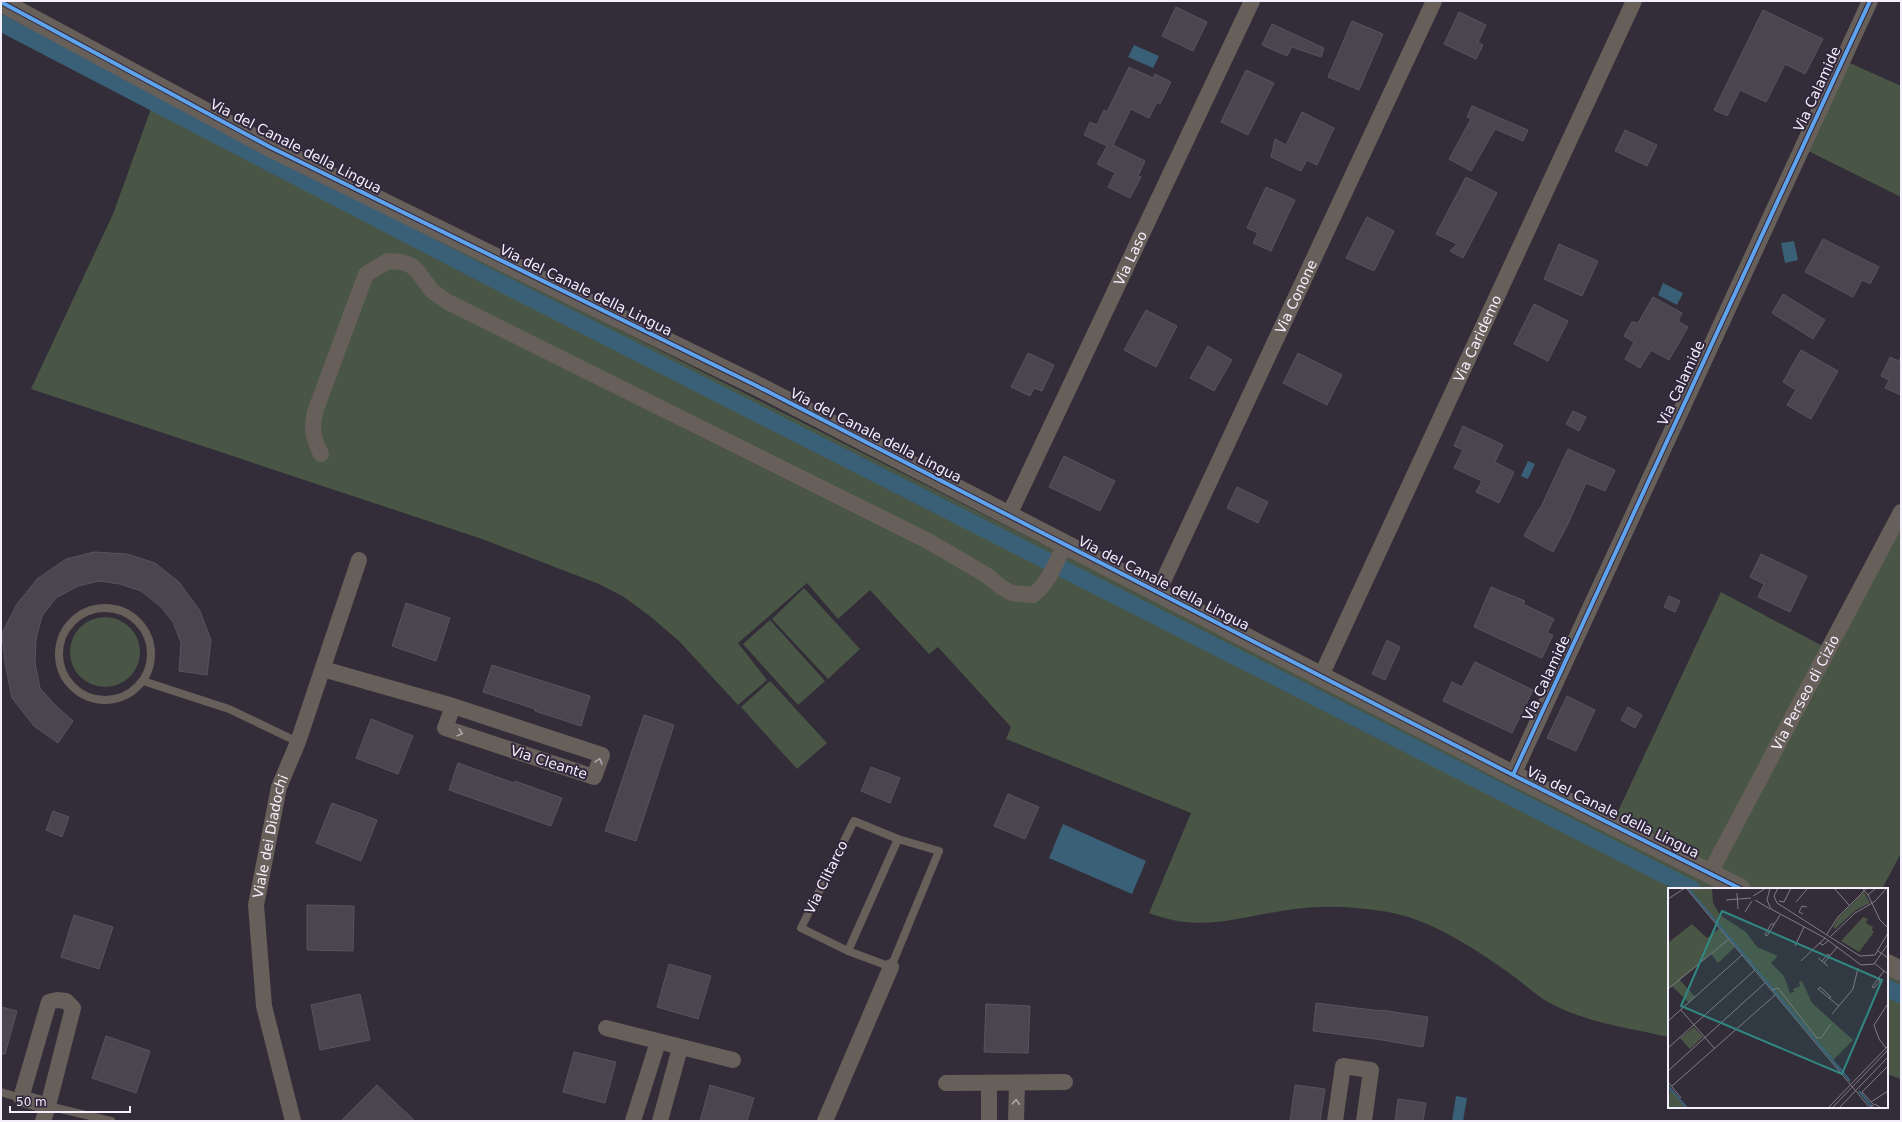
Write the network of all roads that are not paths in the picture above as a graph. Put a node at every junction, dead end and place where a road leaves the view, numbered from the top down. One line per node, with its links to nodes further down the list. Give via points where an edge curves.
1 (1252, 1): 8 (street, Via Laso)
2 (1434, 1): 11 (street, Via Conone)
3 (1634, 1): 13 (street, Via Caridemo)
4 (1870, 1): 17 (street, Via Calamide)
5 (1, 2): 8 (street, Via del Canale della Lingua, via 270,147 755,385)
6 (321, 454): 9 (street, via 312,430 315,412 366,274 388,261 402,262 412,266 432,291 448,302 928,541 1012,593 1033,595 1046,582)
7 (1901, 512): 19 (street, Via Perseo di Cizio)
8 (1009, 515): 9 (street, Via del Canale della Lingua)
9 (1062, 551): 11 (street, Via del Canale della Lingua)
10 (359, 560): 12 (street, Viale dei Diadochi)
11 (1158, 592): 13 (street, Via del Canale della Lingua)
12 (323, 669): 15 (street, Via Cleante); 16 (street, Viale dei Diadochi)
13 (1321, 676): 17 (street, Via del Canale della Lingua)
14 (143, 681): 14 (lane, via 150,666 151,647 144,630 130,615 109,608 91,610 76,618 64,632 58,651 61,670 70,685 83,695 102,701 111,700 127,695); 16 (lane, via 229,709)
15 (453, 706): 15 (street, Via Cleante, one-way to 15, via 445,728 594,777 602,755)
16 (298, 742): 38 (street, Viale dei Diadochi, via 279,787 256,905 264,1006)
17 (1513, 775): 19 (street, Via del Canale della Lingua)
18 (898, 838): 21 (lane); 21 (lane, Via Clitarco, via 854,822 801,928); 23 (lane, Via Clitarco, via 939,852)
19 (1710, 873): 20 (street, Via del Canale della Lingua)
20 (1739, 888)
21 (848, 951): 23 (lane, Via Clitarco)
22 (1888, 964): 24 (street)
23 (891, 967): 41 (street, Via Clitarco)
24 (1901, 971)
25 (606, 1028): 26 (street)
26 (658, 1042): 27 (street); 39 (street)
27 (680, 1048): 28 (street); 40 (street)
28 (734, 1060)
29 (1065, 1082): 32 (street)
30 (946, 1083): 31 (street)
31 (989, 1084): 32 (street); 42 (street)
32 (1017, 1084): 43 (street, one-way to 32)
33 (1, 1092): 34 (lane)
34 (21, 1098): 35 (street); 35 (street, via 49,1002 66,1001 73,1008)
35 (48, 1106): 36 (street); 37 (lane)
36 (43, 1121)
37 (111, 1121)
38 (293, 1121)
39 (633, 1121)
40 (660, 1121)
41 (825, 1121)
42 (989, 1121)
43 (1016, 1121)
44 (1335, 1121): 45 (street, via 1343,1066 1371,1070)
45 (1364, 1121)

